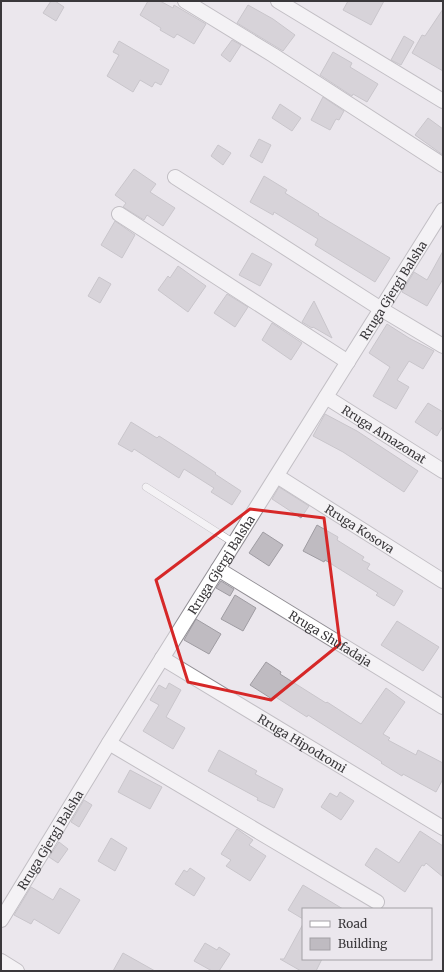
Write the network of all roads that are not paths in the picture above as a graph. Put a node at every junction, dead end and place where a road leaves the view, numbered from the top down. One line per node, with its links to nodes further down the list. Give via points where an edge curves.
1 (185, 1): 4 (street)
2 (278, 1): 3 (street)
3 (443, 101)
4 (443, 165)
5 (175, 177): 8 (street)
6 (119, 214): 10 (street)
7 (441, 218): 8 (street, Rruga Gjergj Balsha)
8 (381, 309): 9 (street); 10 (street, Rruga Gjergj Balsha)
9 (443, 346)
10 (348, 362): 11 (street, Rruga Gjergj Balsha)
11 (326, 397): 12 (street, Rruga Amazonat); 13 (street, Rruga Gjergj Balsha)
12 (443, 471)
13 (277, 476): 15 (street, Rruga Gjergj Balsha); 17 (street, Rruga Kosova)
14 (146, 487): 15 (lane)
15 (234, 544): 16 (street, Rruga Gjergj Balsha)
16 (218, 569): 18 (street, Rruga Gjergj Balsha); 19 (street, Rruga Shufadaja)
17 (443, 581)
18 (162, 658): 20 (street, Rruga Gjergj Balsha); 21 (street, Rruga Hipodromi)
19 (443, 707)
20 (109, 743): 22 (street); 23 (street, Rruga Gjergj Balsha)
21 (443, 828)
22 (377, 902)
23 (1, 920)
24 (1, 961): 25 (street)
25 (17, 971)

